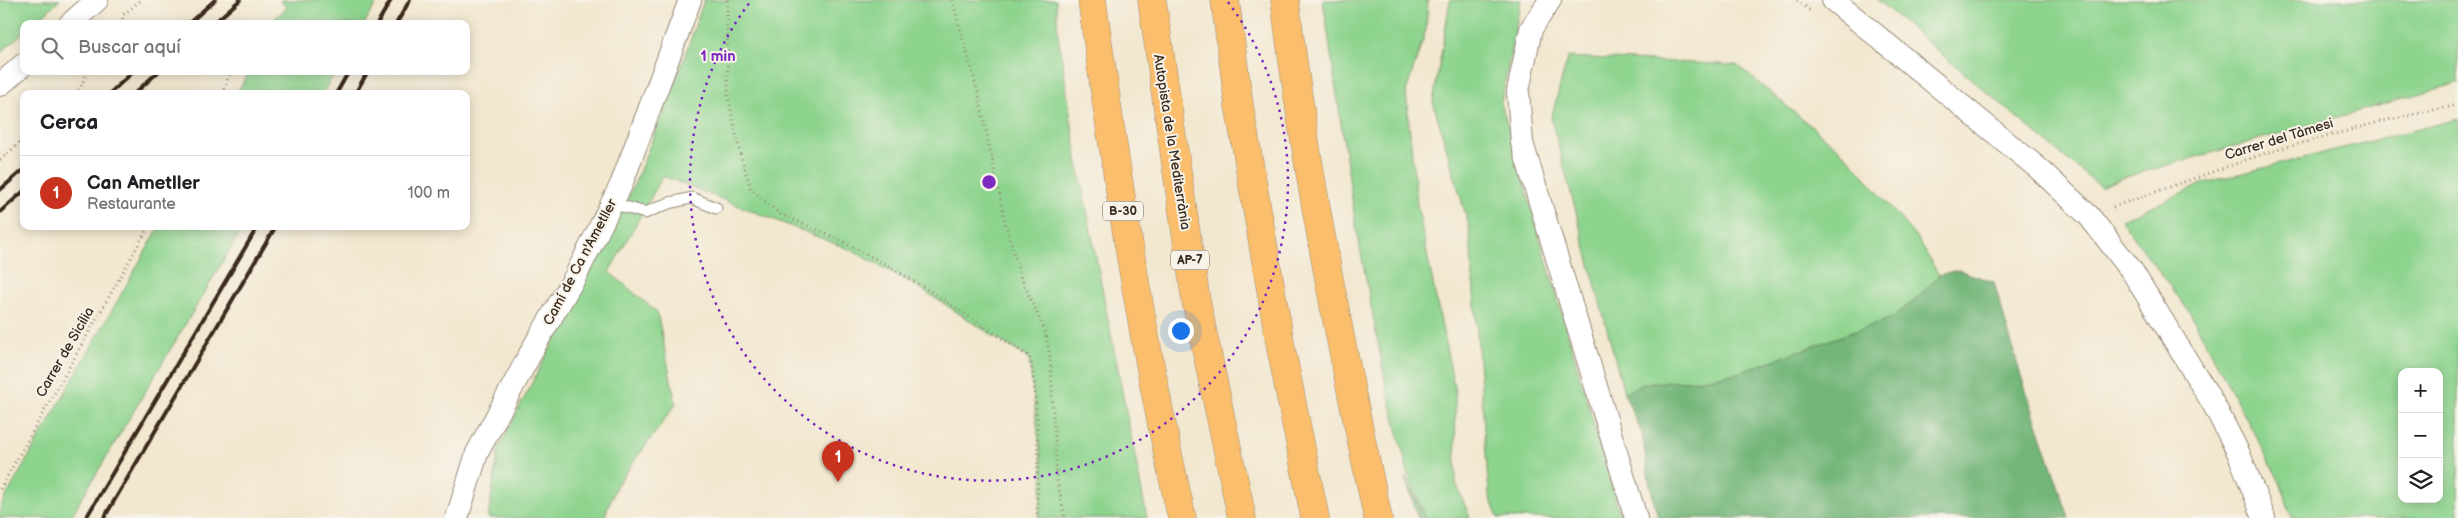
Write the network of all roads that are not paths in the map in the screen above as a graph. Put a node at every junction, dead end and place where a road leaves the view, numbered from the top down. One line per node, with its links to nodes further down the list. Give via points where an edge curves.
1 (97, 0): 9 (street)
2 (690, 0): 12 (street, Camí de Ca n'Ametller)
3 (1092, 0): 16 (highway, B-30, via 1137,292)
4 (1152, 0): 17 (highway, Autopista de la Mediterrània / AP-7, via 1196,301)
5 (1225, 0): 18 (highway, via 1239,105 1281,348)
6 (1285, 0): 14 (highway, via 1317,210)
7 (1550, 0): 21 (street, via 1531,29 1518,91 1522,143)
8 (1833, 0): 22 (street, via 2031,163 2089,216 2132,271 2214,405 2239,454)
9 (74, 20)
10 (20, 68): 11 (street)
11 (0, 85)
12 (612, 203): 13 (lane, via 645,213 668,202 692,198); 15 (street, Camí de Ca n'Ametller, via 575,277 477,453)
13 (716, 208)
14 (1354, 409): 19 (highway); 20 (highway)
15 (457, 518)
16 (1182, 518)
17 (1242, 518)
18 (1315, 518)
19 (1378, 518)
20 (1391, 518)
21 (1636, 518)
22 (2264, 518)

